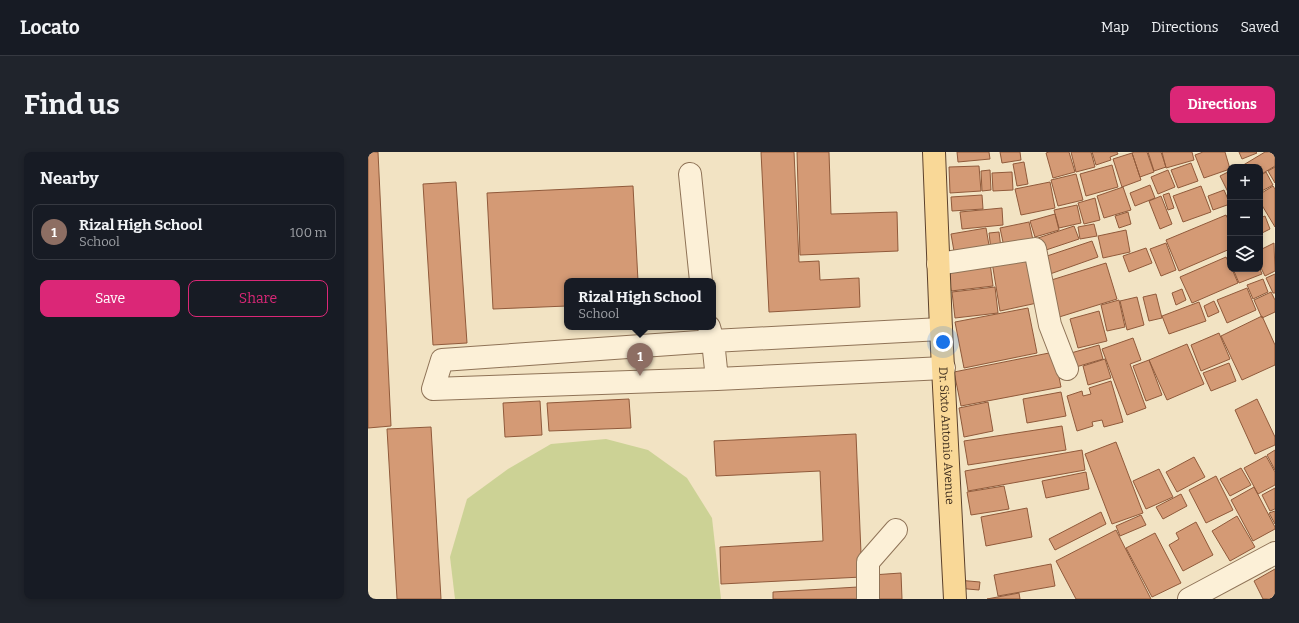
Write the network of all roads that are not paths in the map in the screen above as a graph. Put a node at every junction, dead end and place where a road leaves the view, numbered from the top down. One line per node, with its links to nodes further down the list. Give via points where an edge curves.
1 (934, 152): 3 (main road, Dr. Sixto Antonio Avenue)
2 (690, 174): 4 (street)
3 (938, 264): 5 (main road, Dr. Sixto Antonio Avenue); 8 (street, via 1035,249 1050,325)
4 (701, 278)
5 (941, 329): 6 (street); 7 (main road, Dr. Sixto Antonio Avenue)
6 (711, 334): 9 (street); 9 (street, via 442,360 433,389)
7 (944, 368): 9 (street); 13 (main road, Dr. Sixto Antonio Avenue)
8 (1067, 369)
9 (717, 379)
10 (896, 530): 12 (street, via 868,562)
11 (1275, 553): 14 (street)
12 (868, 599)
13 (955, 599)
14 (1189, 599)

